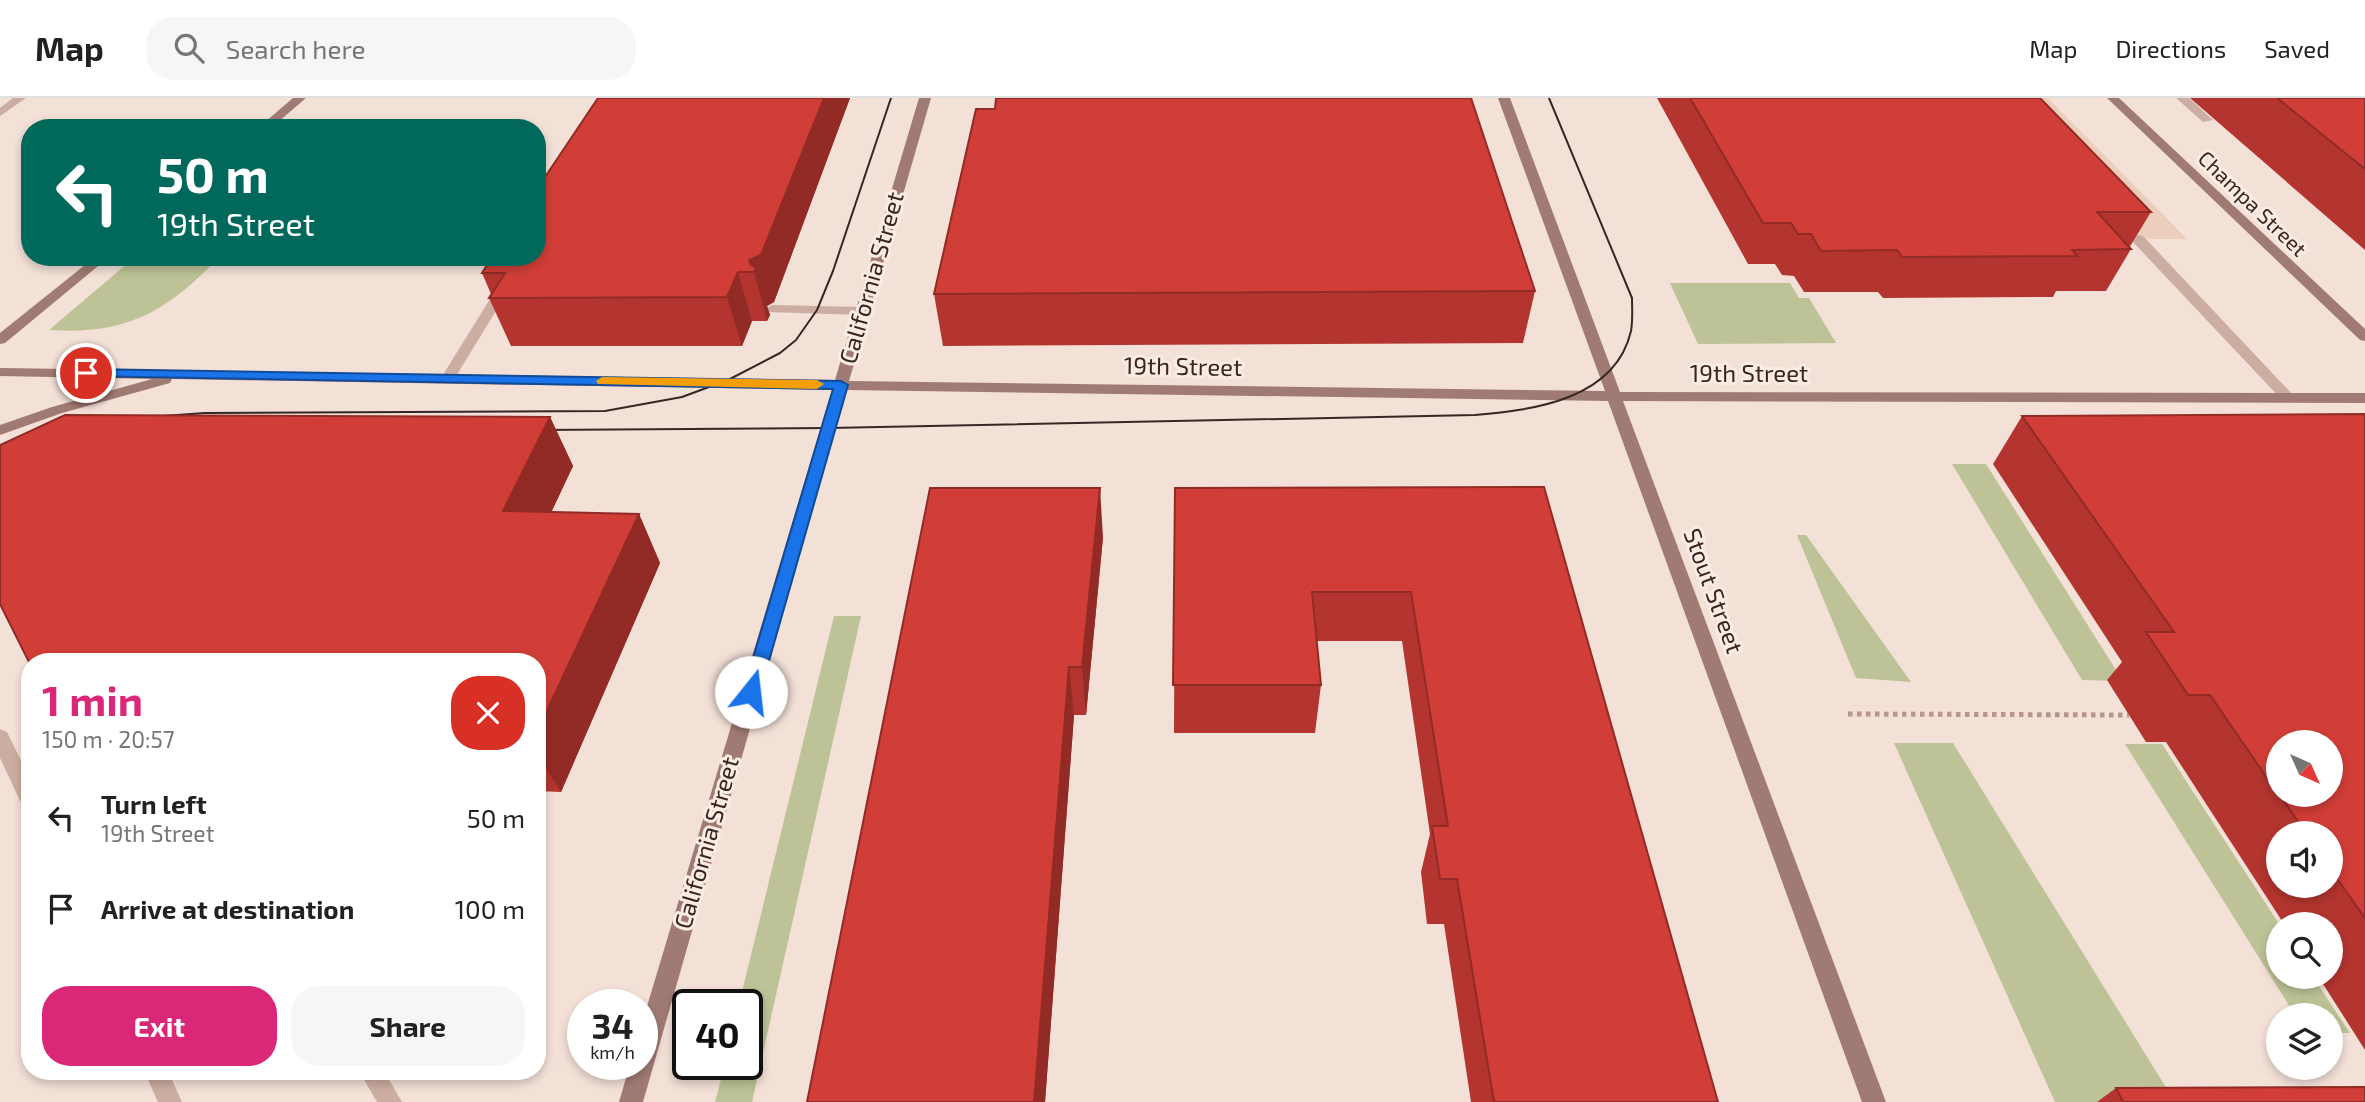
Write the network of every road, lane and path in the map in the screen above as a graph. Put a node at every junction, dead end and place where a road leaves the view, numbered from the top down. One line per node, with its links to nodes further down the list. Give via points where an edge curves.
1 (20, 98): 7 (lane)
2 (300, 98): 8 (street)
3 (925, 98): 14 (street, California Street)
4 (1504, 98): 21 (street, Stout Street)
5 (2113, 98): 15 (street, Champa Street)
6 (2182, 98): 9 (lane)
7 (0, 113)
8 (275, 119)
9 (2207, 120)
10 (2138, 239): 22 (lane)
11 (92, 266): 16 (street)
12 (517, 266): 19 (lane)
13 (772, 309): 14 (lane)
14 (862, 311): 20 (street, California Street)
15 (2365, 337)
16 (0, 340)
17 (0, 372): 18 (street, 19th Street)
18 (185, 374): 19 (street, 19th Street); 24 (street)
19 (448, 379): 20 (street, 19th Street)
20 (841, 385): 21 (street, 19th Street); 29 (street, California Street)
21 (1614, 397): 22 (street, 19th Street); 36 (street, Stout Street)
22 (2288, 398): 23 (street, 19th Street)
23 (2365, 398)
24 (0, 430)
25 (1848, 714): 26 (path)
26 (2129, 715)
27 (0, 737): 28 (lane)
28 (21, 782)
29 (658, 1009)
30 (160, 1080): 33 (lane)
31 (377, 1080): 34 (lane)
32 (637, 1080): 35 (street, California Street)
33 (170, 1102)
34 (390, 1102)
35 (631, 1102)
36 (1874, 1102)

